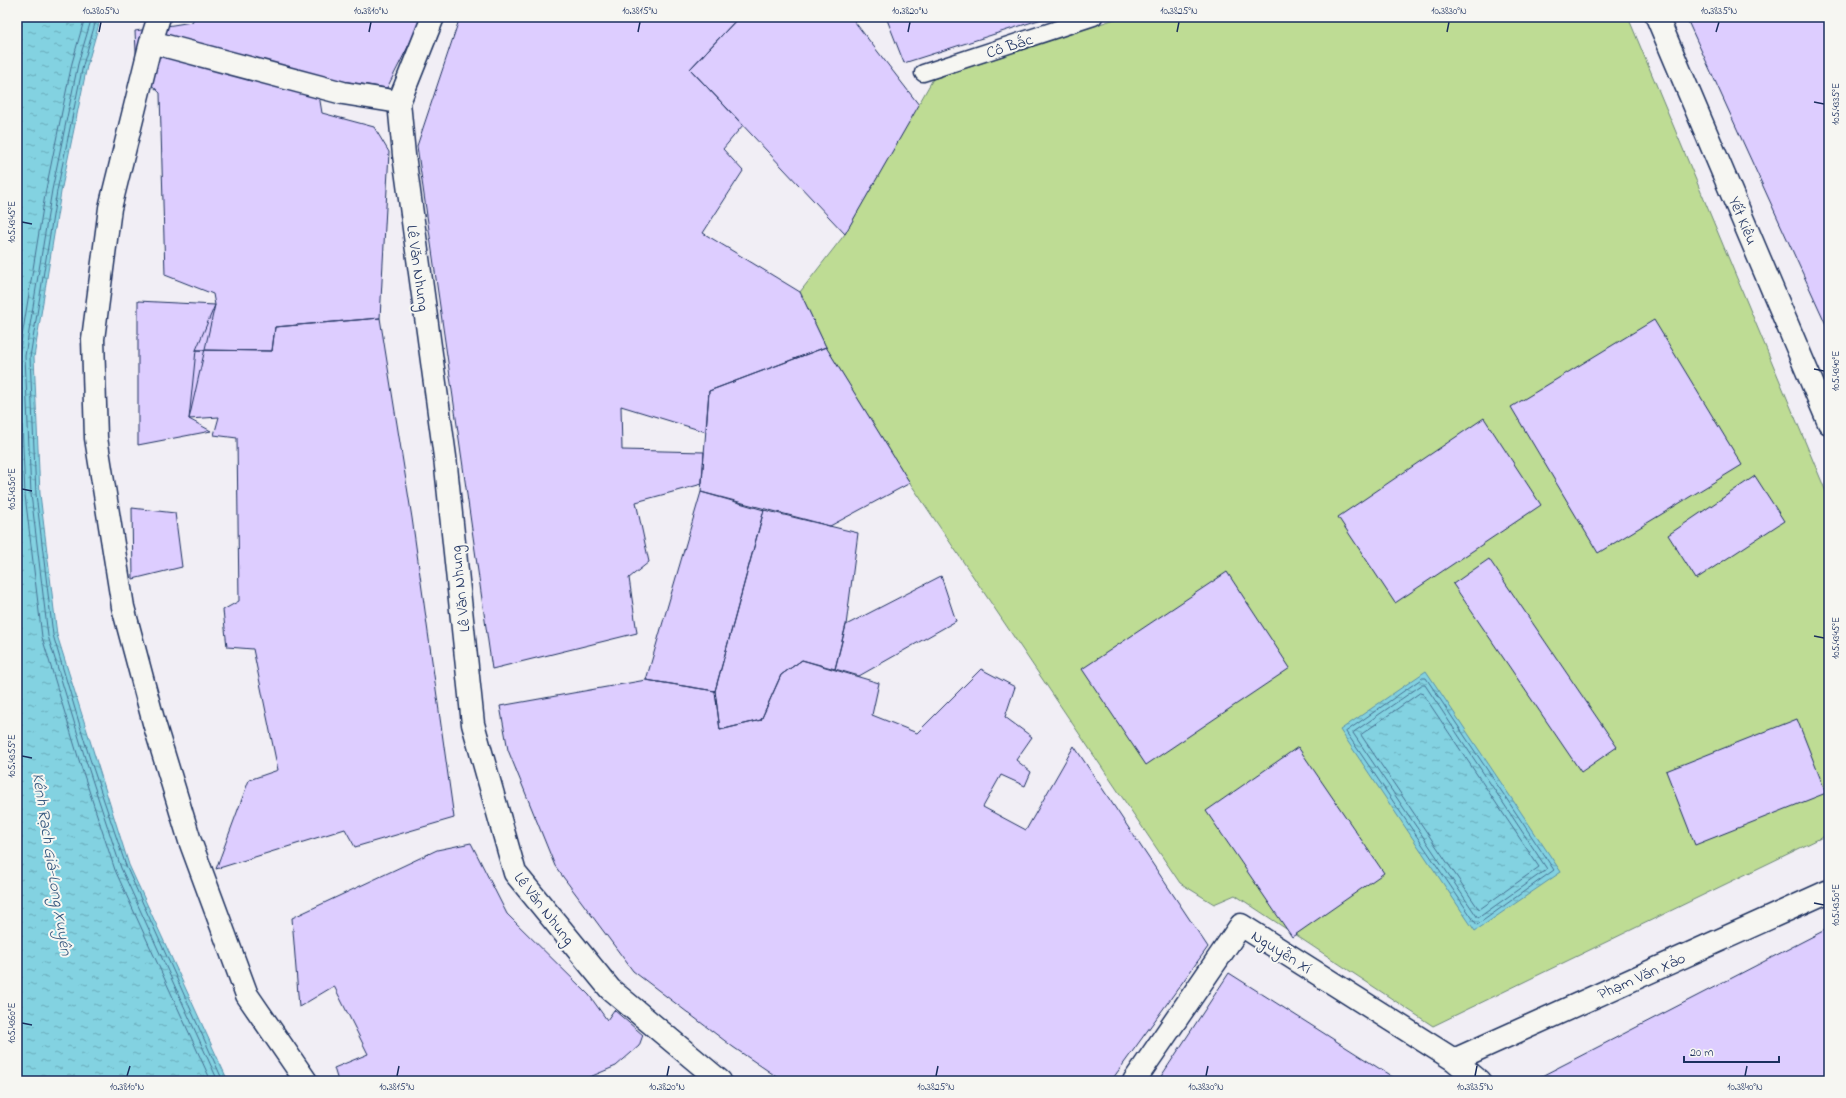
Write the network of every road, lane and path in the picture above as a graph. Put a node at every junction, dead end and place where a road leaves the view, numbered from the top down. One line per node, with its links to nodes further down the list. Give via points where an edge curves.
1 (159, 17): 5 (street)
2 (434, 17): 7 (street, Lê Văn Nhung)
3 (1094, 17): 6 (lane, Cô Bắc)
4 (1658, 17): 8 (street, Yết Kiêu)
5 (151, 42): 7 (street, via 343,93); 11 (street, via 110,208 93,339 96,438 123,607 154,723 190,841 247,994)
6 (923, 73)
7 (399, 102): 12 (street, Lê Văn Nhung, via 445,457 473,724 515,873 610,989)
8 (1829, 423)
9 (1829, 891): 10 (street, Phạm Văn Xảo)
10 (1454, 1060): 13 (street, Nguyễn Xí, via 1241,925); 14 (street, Nguyễn Xí)
11 (306, 1081)
12 (720, 1081)
13 (1134, 1081)
14 (1479, 1081)

